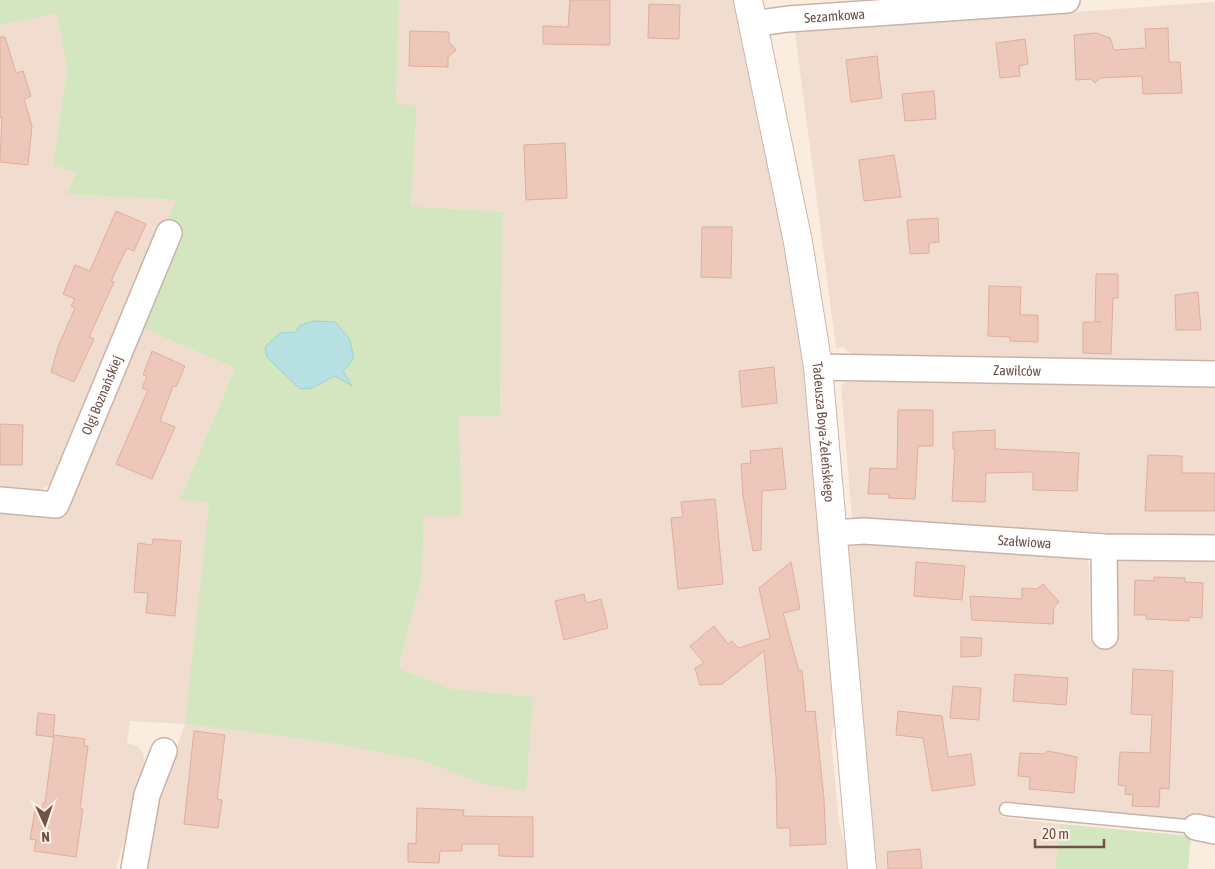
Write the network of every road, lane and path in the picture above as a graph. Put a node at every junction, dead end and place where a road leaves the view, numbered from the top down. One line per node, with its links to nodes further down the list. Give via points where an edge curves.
1 (1067, 0): 2 (street, Sezamkowa, via 788,19)
2 (751, 12): 4 (street, Tadeusza Boya-Żeleńskiego, via 798,242)
3 (169, 233): 6 (street, Olgi Boznańskiej, via 56,505)
4 (818, 367): 5 (street, Zawilców); 7 (street, Tadeusza Boya-Żeleńskiego)
5 (1215, 374)
6 (0, 500)
7 (834, 533): 8 (street, Szałwiowa, via 864,531); 15 (street, Tadeusza Boya-Żeleńskiego)
8 (1104, 547): 9 (street, Szałwiowa); 10 (street)
9 (1215, 548)
10 (1105, 636)
11 (164, 751): 14 (street, via 147,795)
12 (1006, 810): 13 (lane)
13 (1205, 829)
14 (134, 869)
15 (862, 869)

